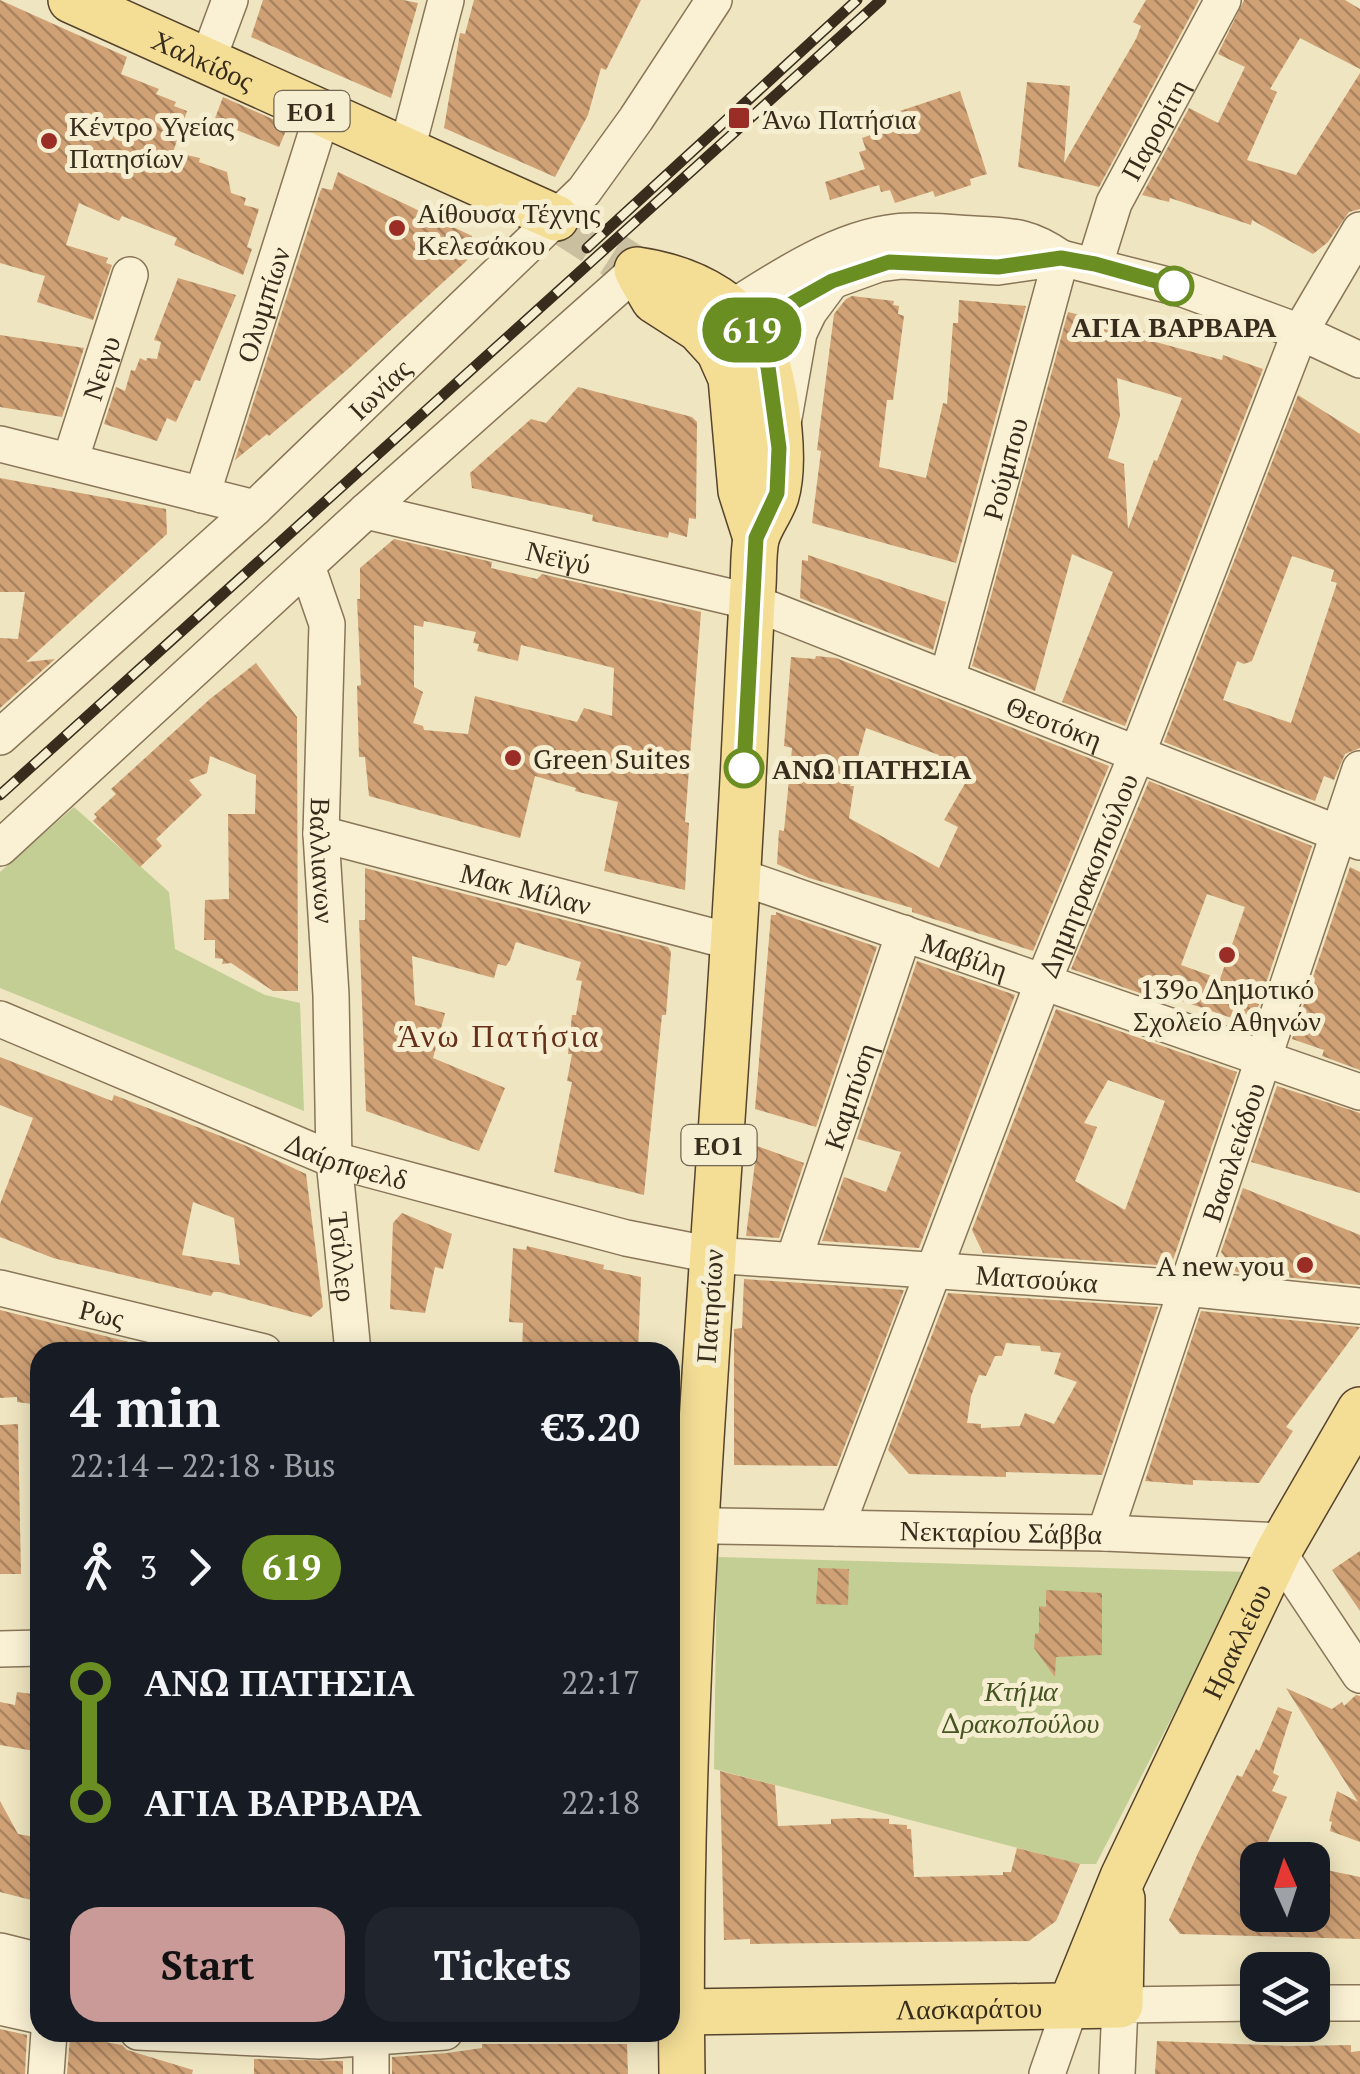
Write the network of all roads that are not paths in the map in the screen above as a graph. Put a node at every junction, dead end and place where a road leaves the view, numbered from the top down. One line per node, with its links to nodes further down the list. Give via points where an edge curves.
1 (71, 0): 6 (main road, Χαλκίδος / ΕΟ1)
2 (230, 0): 6 (street)
3 (446, 0): 8 (street)
4 (714, 0): 9 (street, Ιωνίας, via 636,120)
5 (1223, 0): 11 (street, Παρορίτη)
6 (207, 62): 7 (main road, Χαλκίδος / ΕΟ1)
7 (322, 116): 8 (main road, Χαλκίδος / ΕΟ1); 21 (street, Ολυμπίων)
8 (406, 153): 9 (main road, Χαλκίδος / ΕΟ1)
9 (556, 218): 22 (street, Ιωνίας)
10 (1360, 230): 16 (street, Δημητρακοπούλου)
11 (1078, 261): 14 (street, via 998,267 889,262); 15 (street, via 1038,241 1004,236 877,235 770,284); 16 (street, via 1183,289); 27 (street, Ρούμπου)
12 (637, 270): 15 (main road, via 664,274); 23 (street)
13 (130, 275): 20 (street, Νειγυ)
14 (832, 281): 15 (street); 19 (street, via 798,333)
15 (725, 329): 19 (main road, Πατησίων / ΕΟ1, via 768,367); 24 (main road, Πατησίων / ΕΟ1, via 741,491)
16 (1300, 332): 17 (street); 29 (street, Δημητρακοπούλου)
17 (1360, 360)
18 (0, 444): 20 (street)
19 (779, 448): 24 (main road, Πατησίων / ΕΟ1, via 777,493)
20 (70, 461): 21 (street)
21 (202, 494): 22 (street)
22 (255, 508): 28 (street, Ιωνίας)
23 (366, 511): 25 (street); 26 (street, Νεϊγύ)
24 (756, 538): 26 (main road, Πατησίων / ΕΟ1)
25 (307, 566): 31 (street, Βαλλιανων, via 327,624); 33 (street)
26 (752, 602): 27 (street, Θεοτόκη); 34 (main road, Πατησίων / ΕΟ1)
27 (947, 679): 29 (street, Θεοτόκη)
28 (5, 728)
29 (1137, 754): 32 (street, Θεοτόκη); 37 (street, Δημητρακοπούλου)
30 (1360, 768): 32 (street, Βασιλειάδου)
31 (321, 834): 36 (street, Μακ Μίλαν); 41 (street, Βαλλιανων)
32 (1349, 837): 39 (street, Βασιλειάδου)
33 (0, 848)
34 (738, 876): 35 (street, Μαβίλη); 36 (main road, Πατησίων / ΕΟ1)
35 (904, 933): 37 (street, Μαβίλη); 43 (street, Καμπύση)
36 (733, 942): 42 (main road, Πατησίων / ΕΟ1)
37 (1044, 982): 39 (street, Μαβίλη); 44 (street, Δημητρακοπούλου)
38 (0, 1019): 41 (street, Δαίρπφελδ)
39 (1262, 1057): 40 (street, Μαβίλη); 46 (street, Βασιλειάδου)
40 (1360, 1092)
41 (334, 1160): 42 (street, Δαίρπφελδ, via 536,1216); 49 (street, Τσίλλερ)
42 (712, 1255): 43 (street, Ματσούκα); 55 (main road, Πατησίων / ΕΟ1)
43 (794, 1259): 44 (street, Ματσούκα)
44 (936, 1270): 46 (street, Ματσούκα); 52 (street, Δημητρακοπούλου)
45 (0, 1288): 48 (street, Ρως)
46 (1185, 1288): 47 (street, Ματσούκα); 53 (street, Βασιλειάδου)
47 (1360, 1306)
48 (223, 1342)
49 (352, 1342)
50 (1360, 1410): 54 (main road, Ηρακλείου)
51 (716, 1526): 52 (street, Νεκταρίου Σάββα)
52 (836, 1528): 53 (street, Νεκταρίου Σάββα)
53 (1106, 1533): 54 (street, Νεκταρίου Σάββα)
54 (1280, 1546): 58 (street); 59 (main road, Ηρακλείου)
55 (680, 1632)
56 (0, 1648): 57 (street)
57 (30, 1648)
58 (1360, 1675)
59 (1123, 1877): 67 (main road, Ηρακλείου); 68 (main road, Ηρακλείου)
60 (0, 1951): 61 (street)
61 (30, 1958)
62 (0, 1980): 63 (street)
63 (30, 1986)
64 (1360, 2002): 66 (street)
65 (1240, 2003): 67 (street, Λασκαράτου)
66 (1330, 2003)
67 (1120, 2005): 68 (main road, Λασκαράτου); 80 (street)
68 (1071, 2006): 69 (main road, Λασκαράτου); 76 (street, Ηρακλείου)
69 (1012, 2007): 71 (main road, Λασκαράτου); 76 (street, via 1032,2016)
70 (0, 2008): 72 (street)
71 (680, 2012)
72 (30, 2014)
73 (48, 2042): 77 (street)
74 (370, 2042): 78 (street)
75 (678, 2042): 79 (main road, Πατησίων / ΕΟ1)
76 (1050, 2068)
77 (46, 2074)
78 (371, 2074)
79 (682, 2074)
80 (1117, 2074)

